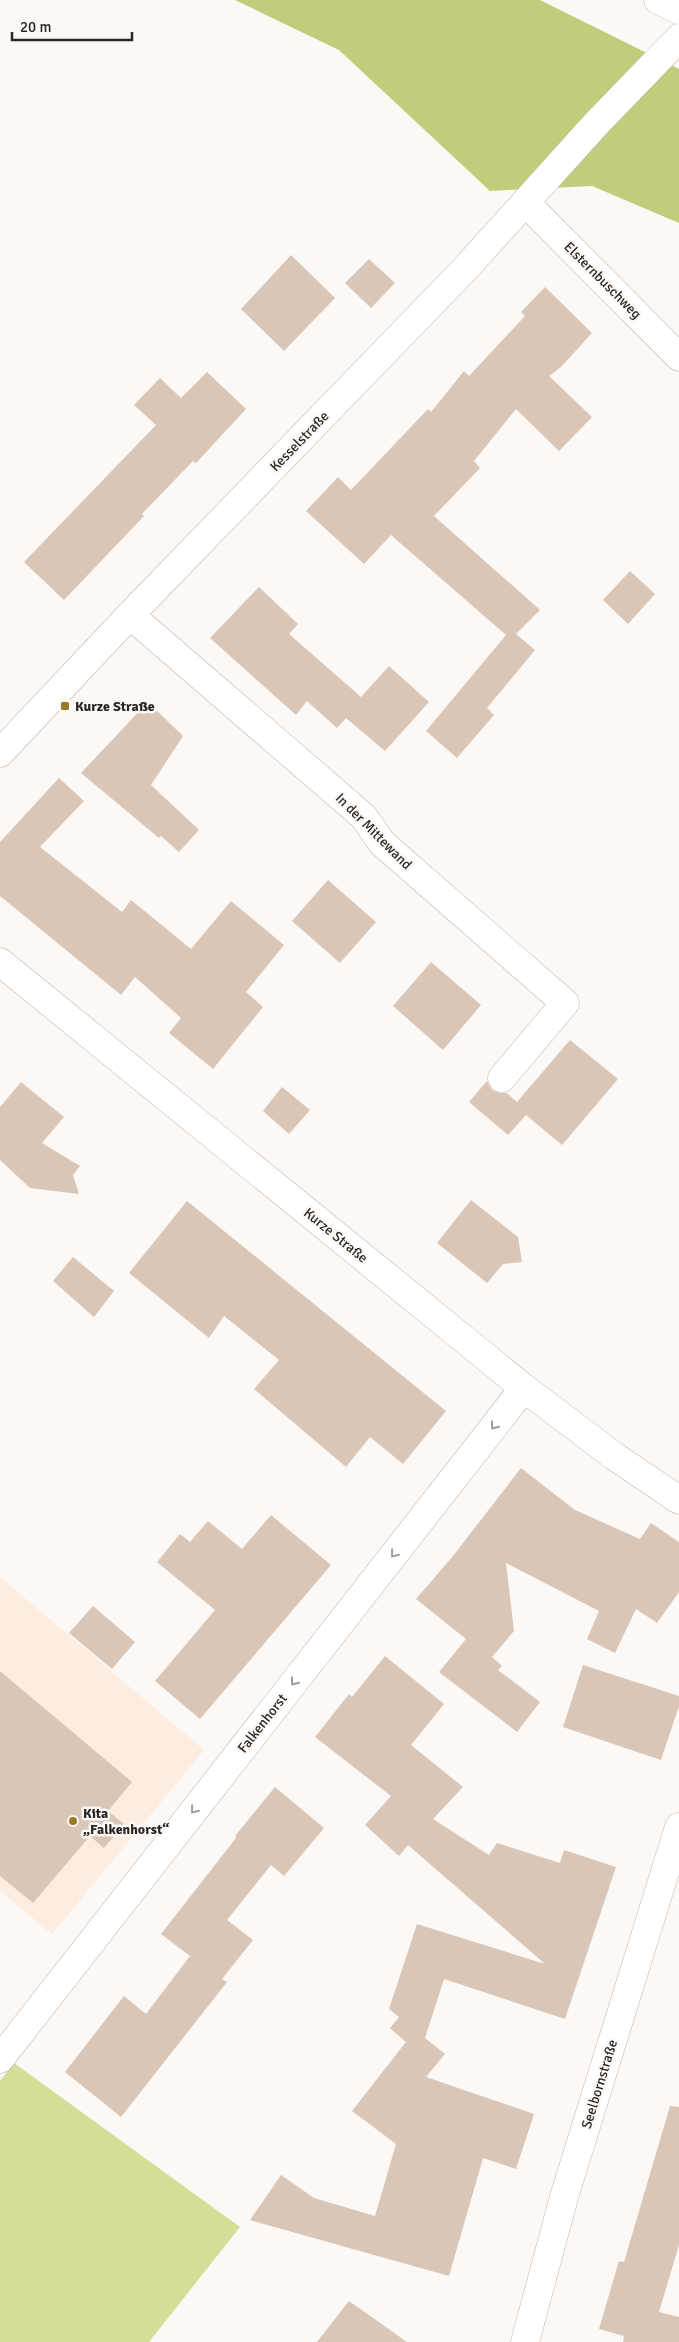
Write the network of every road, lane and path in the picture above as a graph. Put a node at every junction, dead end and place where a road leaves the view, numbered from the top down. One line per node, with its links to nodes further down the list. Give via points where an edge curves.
1 (658, 0): 2 (street)
2 (679, 10)
3 (679, 38): 4 (street, Kesselstraße)
4 (526, 203): 5 (street, Elsternbuschweg); 6 (street, Kesselstraße)
5 (679, 357)
6 (130, 615): 7 (street, Kesselstraße); 9 (street, In der Mittewand, via 364,817 382,843 565,1003)
7 (0, 753)
8 (0, 962): 10 (street, Kurze Straße)
9 (502, 1078)
10 (524, 1388): 11 (street, Kurze Straße); 13 (street, Falkenhorst, one-way to 13)
11 (679, 1500)
12 (679, 1826): 14 (street, Seelbornstraße, via 564,2197)
13 (0, 2059)
14 (525, 2342)

